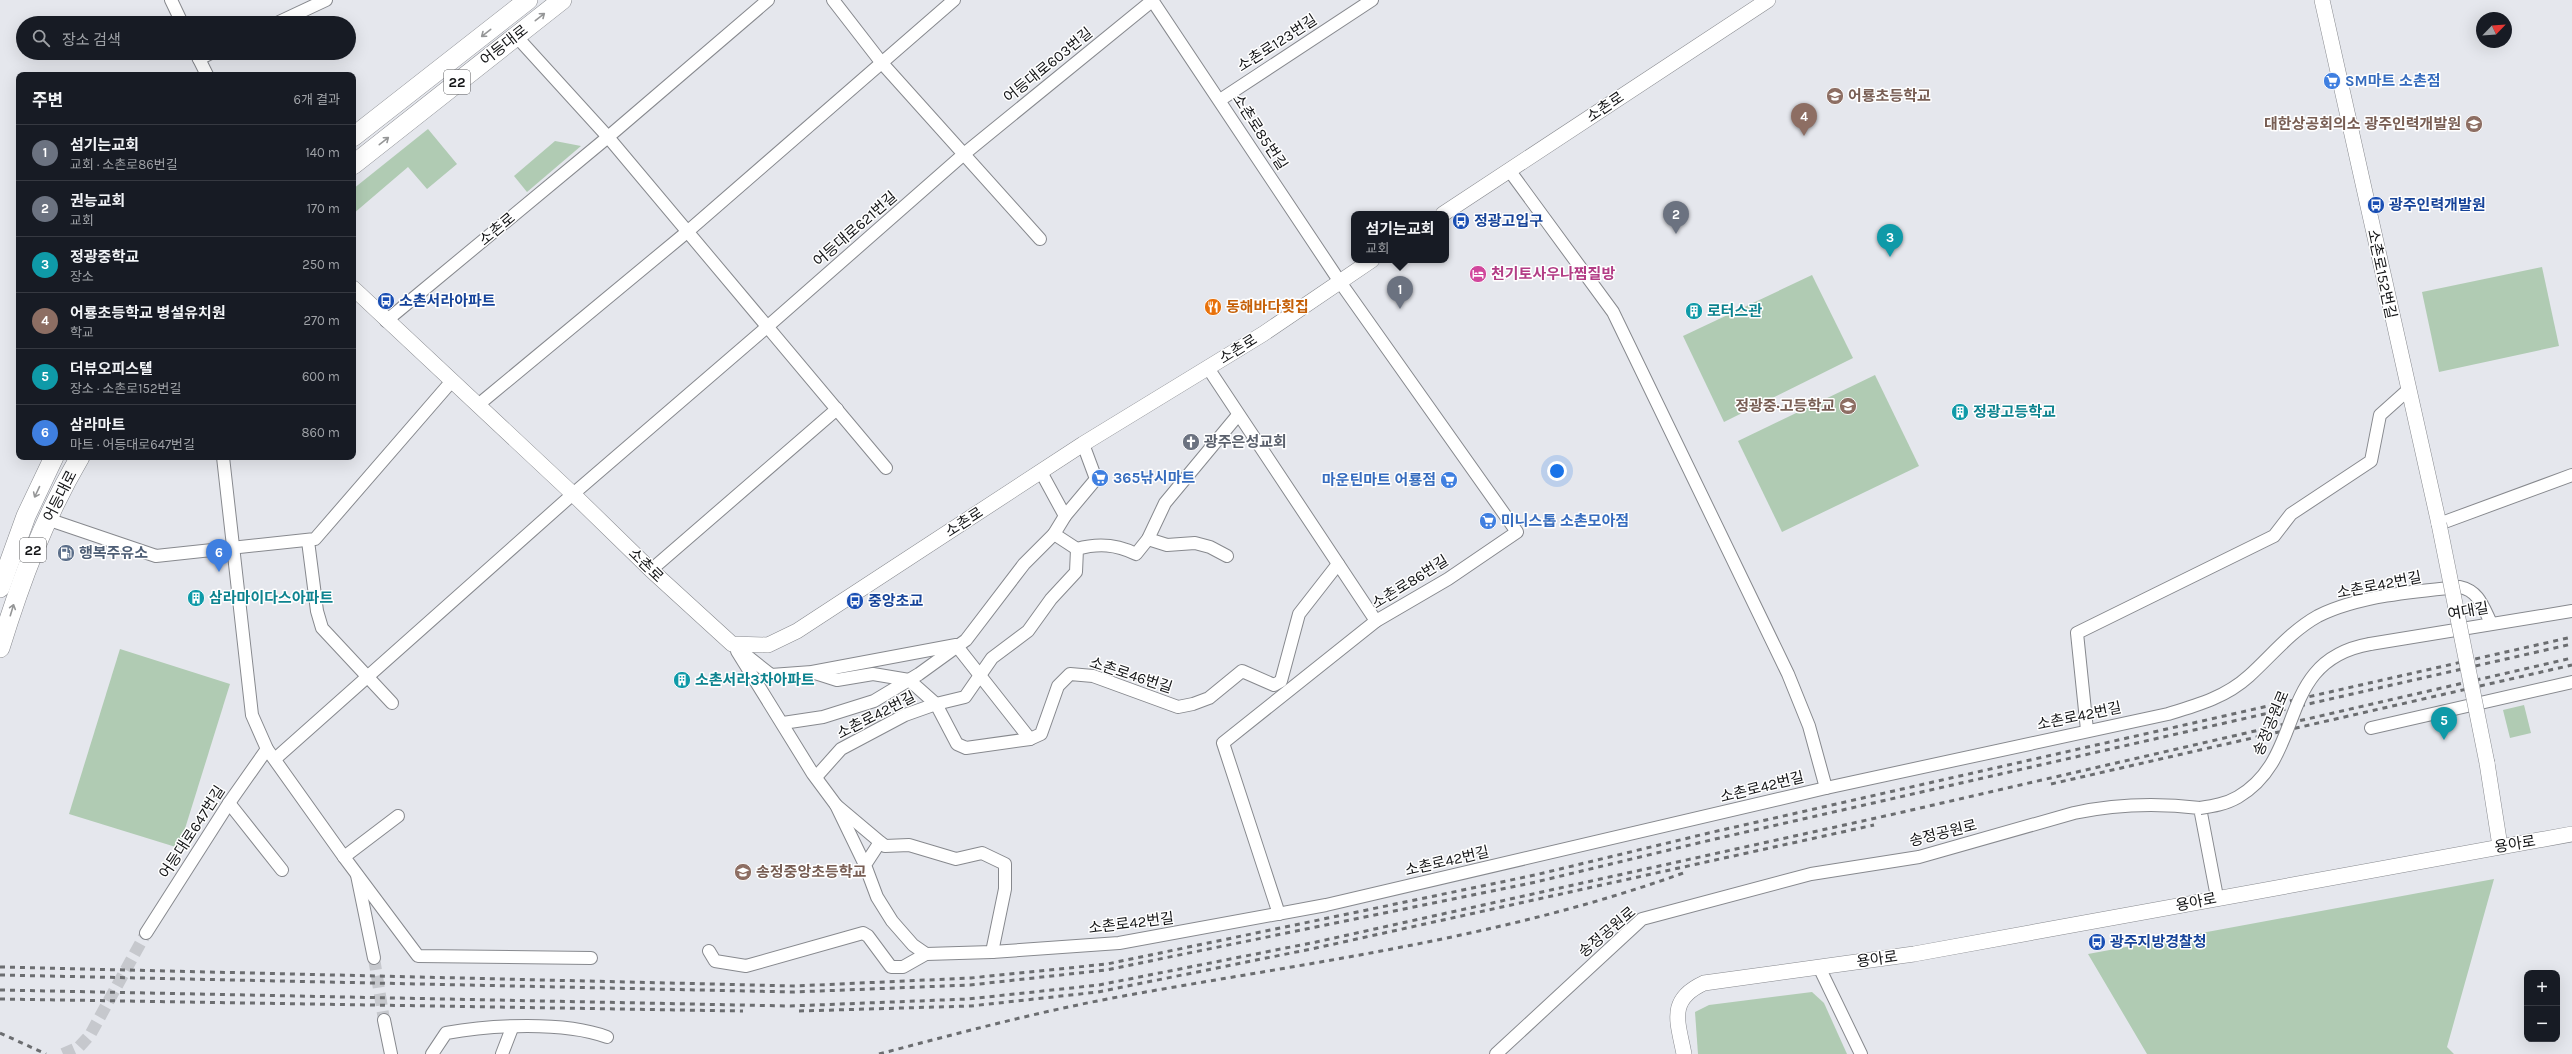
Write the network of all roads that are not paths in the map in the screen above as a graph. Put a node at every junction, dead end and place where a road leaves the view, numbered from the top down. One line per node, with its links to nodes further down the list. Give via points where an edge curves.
1 (171, 0): 12 (street)
2 (326, 0): 13 (street)
3 (528, 0): 19 (main road, 어등대로 / 22, one-way to 19)
4 (562, 0): 14 (main road, 어등대로 / 22, one-way to 4)
5 (768, 0): 20 (street)
6 (833, 0): 16 (street)
7 (954, 0): 16 (street)
8 (1152, 0): 18 (street, 소촌로85번길); 21 (street, 어등대로603번길)
9 (1372, 0): 18 (street, 소촌로123번길)
10 (1768, 0): 23 (street, 소촌로)
11 (2322, 0): 34 (street, 소촌로152번길)
12 (179, 16)
13 (292, 16)
14 (516, 36): 20 (street); 22 (main road, 어등대로 / 22, one-way to 14)
15 (199, 60): 17 (street)
16 (881, 62): 21 (street); 25 (street)
17 (205, 72)
18 (1220, 100): 28 (street, 소촌로85번길)
19 (356, 135)
20 (608, 137): 25 (street); 30 (street, 소촌로)
21 (964, 154): 26 (street); 31 (street, 어등대로621번길)
22 (356, 163)
23 (1509, 170): 24 (street, 소촌로); 79 (street, via 1613,312 1788,674 1809,726)
24 (1447, 211)
25 (688, 232): 31 (street); 35 (street)
26 (1040, 239)
27 (1368, 263): 28 (street, 소촌로)
28 (1340, 282): 32 (street, 소촌로); 59 (street, 소촌로86번길, via 1517,532 1448,579)
29 (356, 291): 30 (street, 소촌로)
30 (386, 321): 33 (street, 소촌로)
31 (767, 328): 36 (street); 45 (street)
32 (1208, 368): 37 (street); 38 (street, 소촌로)
33 (451, 382): 35 (street, 소촌로); 51 (street, via 315,539)
34 (2408, 390): 48 (street, 소촌로152번길); 74 (street, via 2380,416 2371,460 2291,514 2274,536 2077,633)
35 (478, 405): 45 (street, 소촌로)
36 (837, 409): 42 (street); 56 (street)
37 (1238, 415): 50 (street, via 1164,503); 55 (street)
38 (1083, 444): 43 (street, 소촌로); 46 (street, via 1096,479)
39 (53, 460): 57 (main road, 어등대로 / 22, one-way to 57, via 26,516)
40 (78, 460): 47 (main road, 어등대로 / 22)
41 (223, 460): 52 (street)
42 (886, 468)
43 (1041, 472): 46 (street); 61 (street, 소촌로, via 797,631 768,645)
44 (2572, 474): 48 (street)
45 (573, 494): 56 (street, 소촌로); 67 (street)
46 (1065, 516): 49 (street)
47 (47, 520): 52 (street, via 156,556); 64 (main road, 어등대로 / 22, one-way to 47, via 22,575)
48 (2439, 524): 86 (street, 소촌로152번길, bridge, via 2487,763)
49 (1054, 534): 53 (street); 63 (street, via 1024,564 970,635)
50 (1148, 539): 53 (street, via 1136,554 1123,548 1096,544); 54 (street, via 1167,545 1195,543)
51 (308, 541): 52 (street); 67 (street, via 319,620 331,638)
52 (232, 548): 76 (street, via 249,701 252,715)
53 (1077, 549): 66 (street, via 1076,572 1051,599 1028,631 992,658)
54 (1227, 556)
55 (1338, 564): 59 (street); 75 (street, 소촌로46번길, via 1299,614 1281,681 1274,685 1242,671 1208,698 1178,707 1093,676 1070,674 1058,686 1041,734)
56 (651, 570): 61 (street, 소촌로)
57 (0, 588)
58 (2572, 611): 60 (street, 여대길)
59 (1376, 622): 92 (street, 소촌로86번길, via 1223,743)
60 (2491, 623): 62 (street, 여대길); 74 (street, 소촌로42번길, via 2476,594 2470,589 2460,587 2350,604 2317,617 2300,628 2250,675 2221,696 2168,714)
61 (732, 644): 65 (street, via 771,675); 72 (street)
62 (2370, 644): 82 (street, 송정공원로, bridge, via 2337,654 2311,676 2300,695 2278,755 2261,779 2238,797)
63 (956, 645): 65 (street); 66 (street); 68 (street)
64 (0, 648)
65 (812, 672): 68 (street, via 837,680 873,674)
66 (981, 676): 71 (street, via 965,697); 75 (street)
67 (368, 678): 70 (street); 77 (street)
68 (909, 680): 71 (street); 72 (street, 소촌로42번길, via 874,702 823,717)
69 (2572, 682): 73 (street)
70 (392, 703)
71 (936, 704): 75 (street, via 957,744 966,748); 78 (street, 소촌로42번길, via 905,715 841,749)
72 (783, 723): 78 (street)
73 (2372, 728)
74 (2087, 730): 79 (street, 소촌로42번길)
75 (1030, 739)
76 (267, 749): 77 (street); 80 (street, 어등대로647번길)
77 (274, 759): 87 (street)
78 (816, 777): 81 (street)
79 (1826, 788): 92 (street, 소촌로42번길)
80 (229, 803): 89 (street); 93 (street, 어등대로647번길)
81 (836, 805): 85 (street); 88 (street)
82 (2200, 808): 91 (street); 106 (street, 송정공원로, via 2163,804 2090,810 1919,857 1811,874 1642,919)
83 (398, 816): 87 (street)
84 (2572, 834): 86 (street, 용아로)
85 (880, 842): 88 (street); 95 (street, via 885,846 909,845 956,859 982,853 1005,864 1005,889)
86 (2500, 846): 91 (street, 용아로)
87 (344, 857): 90 (street)
88 (865, 865): 96 (street, via 876,898 913,945)
89 (282, 870)
90 (356, 871): 97 (street); 98 (street, via 418,956)
91 (2217, 897): 99 (street, 용아로, via 2096,922 1914,954)
92 (1279, 914): 95 (street, 소촌로42번길, via 1119,943)
93 (146, 934)
94 (709, 951): 96 (street, via 715,962 746,966 863,933 891,967 903,966)
95 (992, 952): 96 (street, 소촌로42번길)
96 (926, 954)
97 (374, 958)
98 (591, 958)
99 (1819, 967): 107 (street, 용아로, via 1704,983 1693,988 1682,1000 1676,1012); 108 (street)
100 (384, 1020): 103 (street)
101 (512, 1028): 102 (street, via 590,1031); 104 (street, via 478,1028 446,1033); 105 (street)
102 (607, 1037)
103 (391, 1054)
104 (432, 1054)
105 (502, 1054)
106 (1497, 1054)
107 (1684, 1054)
108 (1861, 1054)

